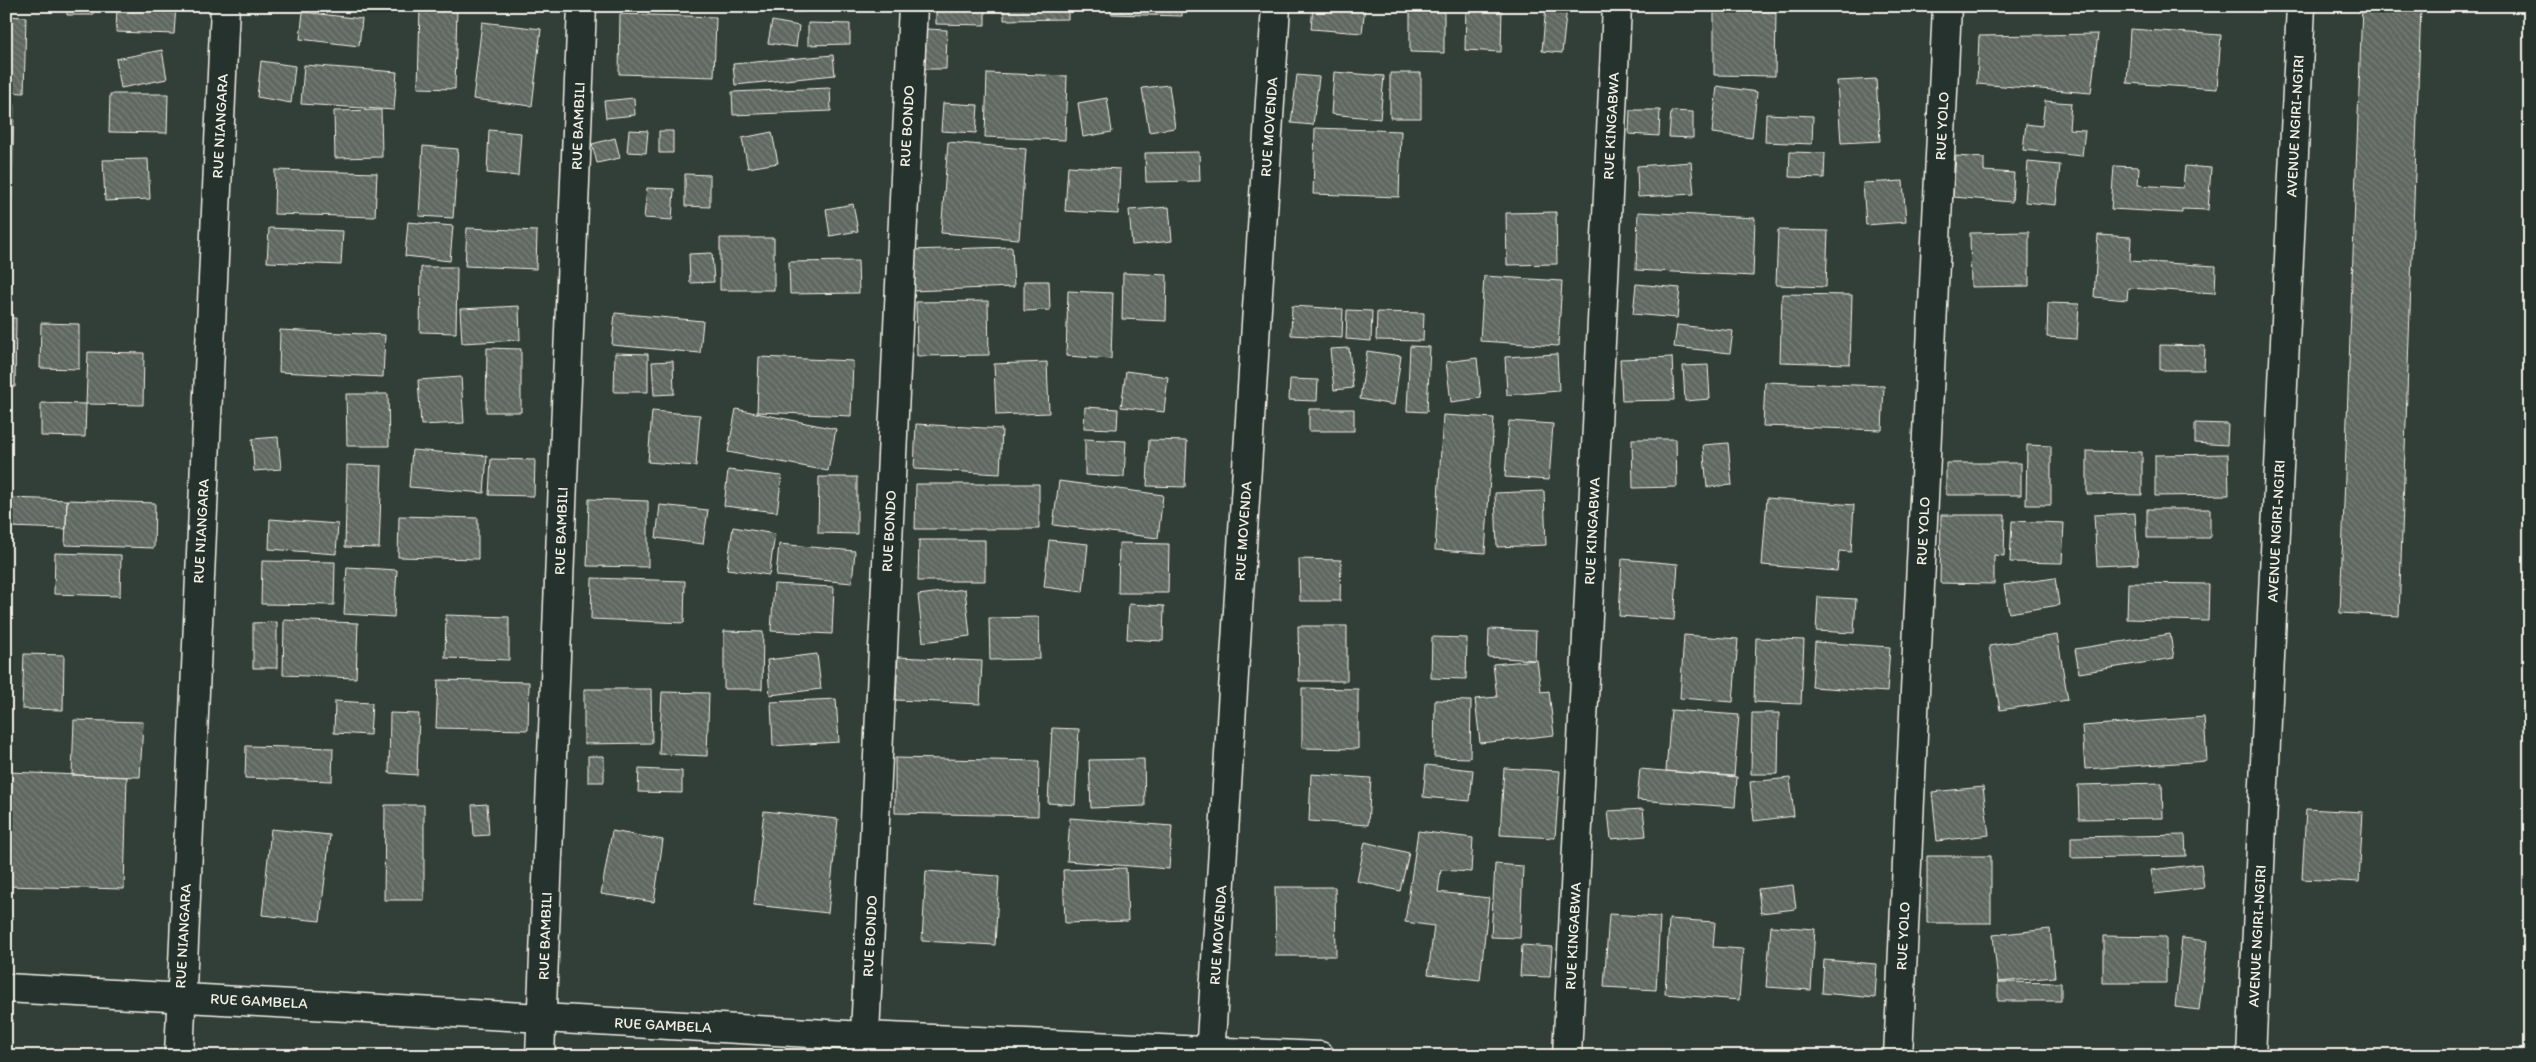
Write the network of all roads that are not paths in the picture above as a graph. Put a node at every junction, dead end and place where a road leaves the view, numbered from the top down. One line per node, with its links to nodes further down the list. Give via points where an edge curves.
1 (225, 6): 9 (street, RUE NIANGARA)
2 (582, 6): 10 (street, RUE BAMBILI)
3 (913, 6): 11 (street, RUE BONDO)
4 (1276, 6): 12 (street, RUE MOVENDA)
5 (1617, 6): 16 (street, RUE KINGABWA)
6 (1948, 6): 17 (street, RUE YOLO)
7 (2301, 6): 18 (street, AVENUE NGIRI-NGIRI)
8 (6, 988): 9 (street, RUE GAMBELA)
9 (181, 997): 10 (street, RUE GAMBELA); 13 (street, RUE NIANGARA)
10 (542, 1018): 11 (street, RUE GAMBELA); 14 (street, RUE BAMBILI)
11 (865, 1046): 12 (street, RUE GAMBELA)
12 (1210, 1053): 15 (street, RUE GAMBELA)
13 (179, 1056)
14 (540, 1056)
15 (1320, 1056)
16 (1567, 1056)
17 (1898, 1056)
18 (2251, 1056)

